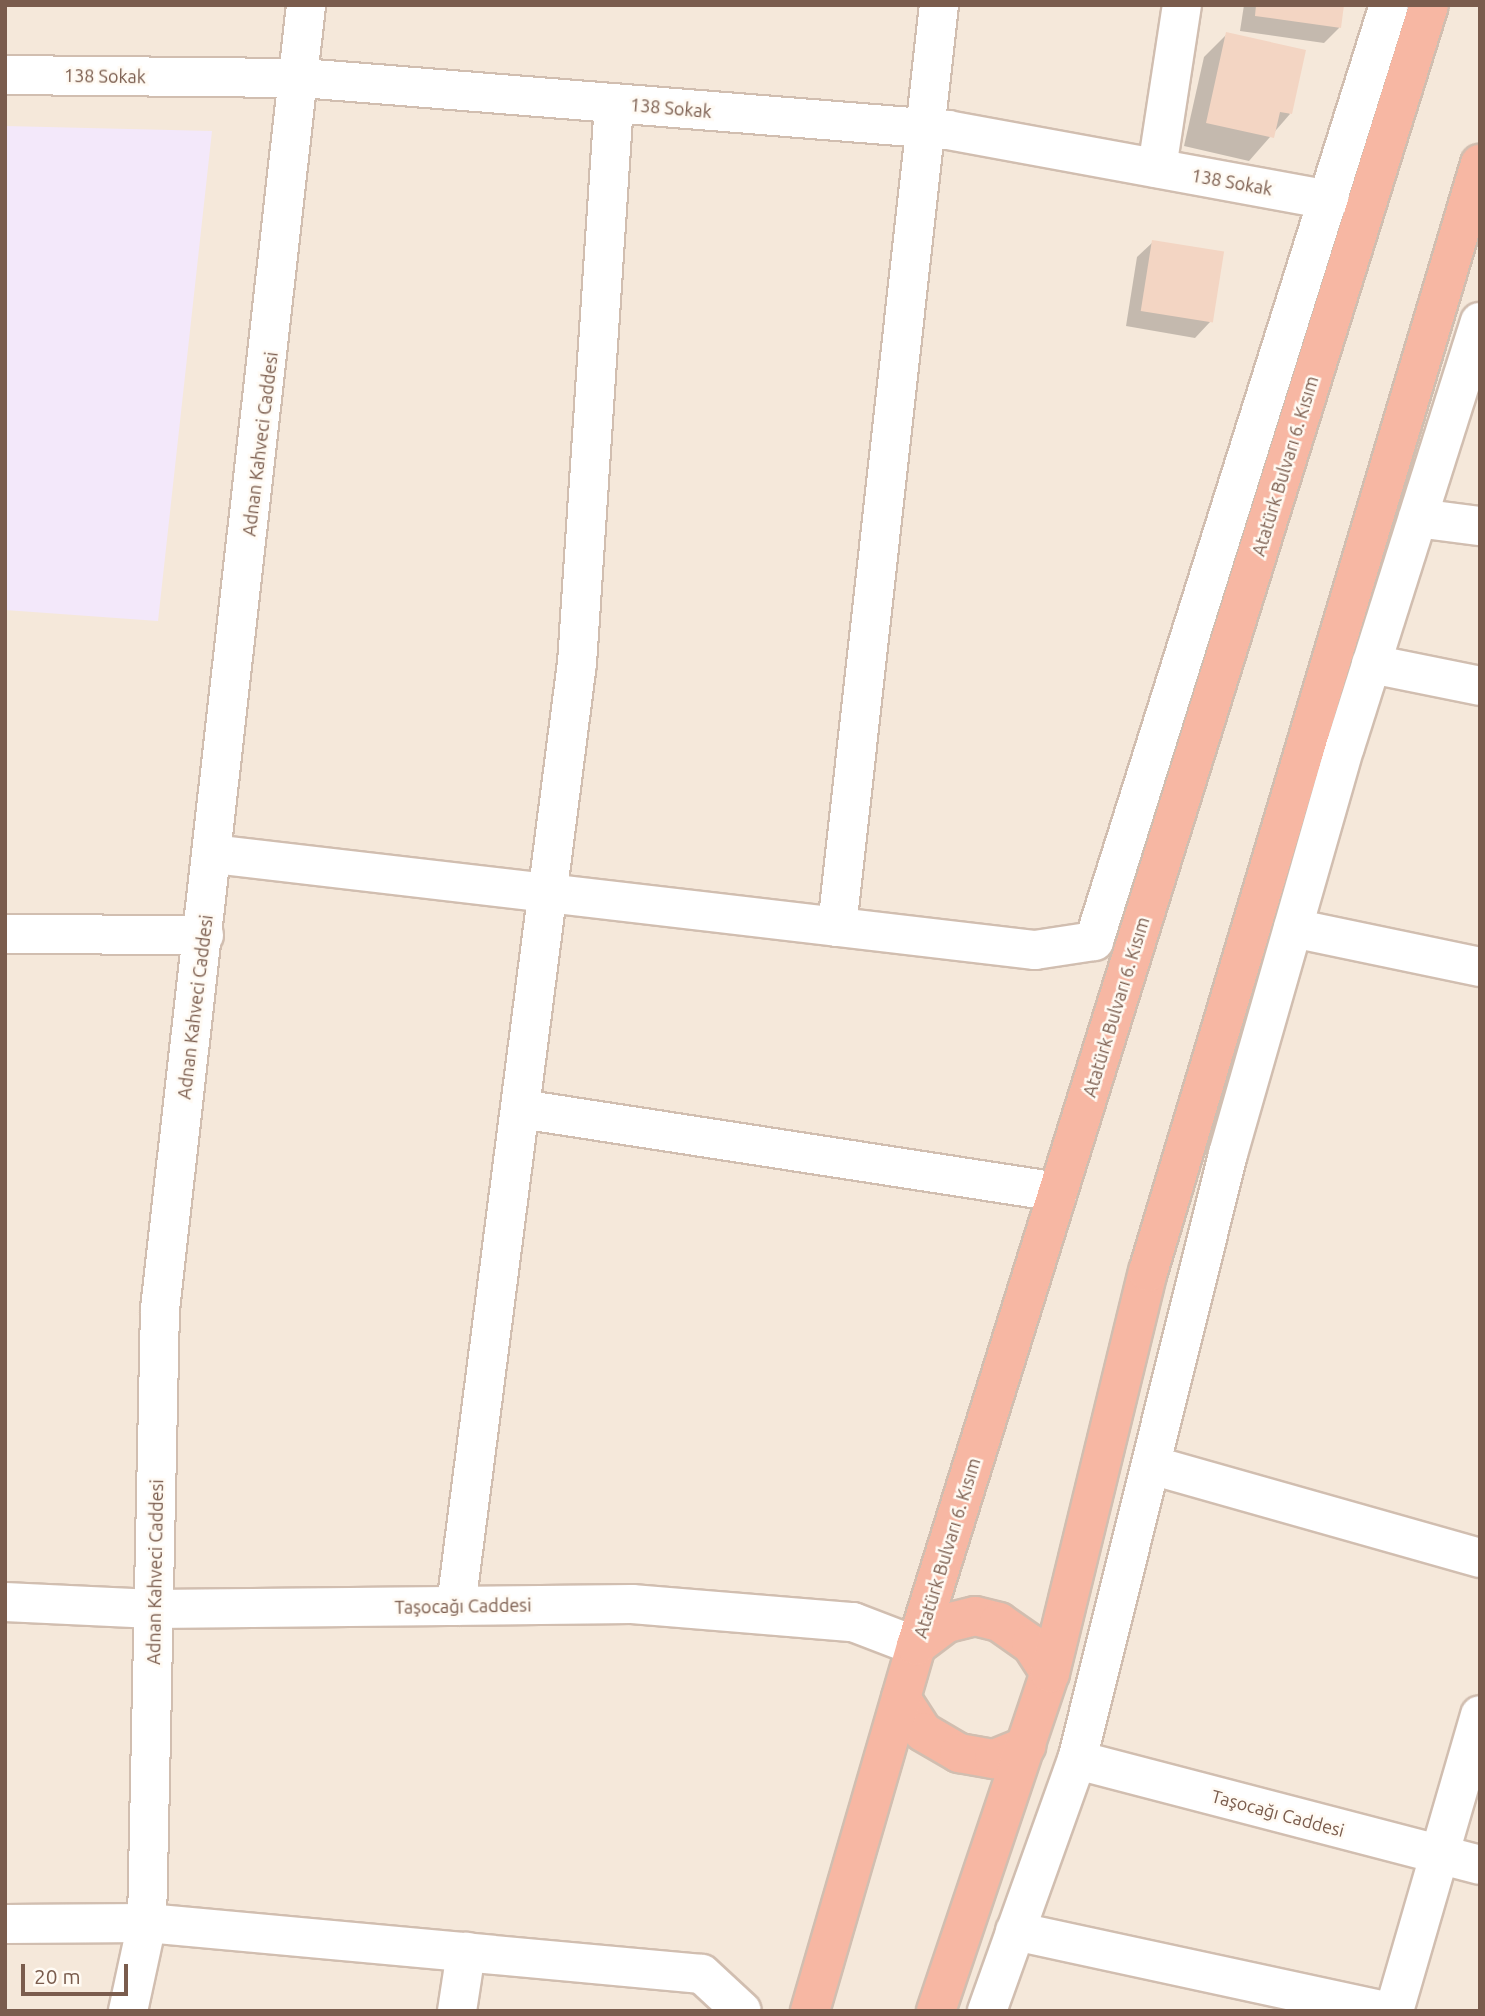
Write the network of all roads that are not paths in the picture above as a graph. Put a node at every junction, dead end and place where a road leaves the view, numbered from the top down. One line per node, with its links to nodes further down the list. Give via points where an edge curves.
1 (306, 5): 7 (street, Adnan Kahveci Caddesi)
2 (939, 5): 9 (street)
3 (1182, 5): 11 (street)
4 (1389, 5): 12 (street)
5 (1429, 5): 27 (highway, Atatürk Bulvarı 6. Kısım)
6 (5, 75): 7 (street, 138 Sokak)
7 (302, 78): 8 (street, 138 Sokak); 19 (street, Adnan Kahveci Caddesi)
8 (614, 103): 9 (street, 138 Sokak); 20 (street, via 577,663)
9 (930, 128): 11 (street, 138 Sokak); 21 (street, via 875,541)
10 (1480, 164): 34 (highway, via 1148,1272)
11 (1157, 168): 12 (street, 138 Sokak)
12 (1330, 200): 21 (street, via 1094,941 1035,950)
13 (1480, 322): 14 (street)
14 (1473, 368): 15 (street)
15 (1418, 518): 16 (street); 17 (street)
16 (1480, 526)
17 (1371, 664): 18 (street); 22 (street)
18 (1480, 687)
19 (213, 854): 20 (street); 24 (street, Adnan Kahveci Caddesi)
20 (550, 893): 21 (street); 26 (street)
21 (838, 927)
22 (1293, 928): 25 (street); 28 (street)
23 (5, 934): 24 (street)
24 (204, 935): 32 (street, Adnan Kahveci Caddesi, via 160,1309)
25 (1480, 967)
26 (521, 1110): 27 (street); 31 (street)
27 (1058, 1192): 33 (highway, Atatürk Bulvarı 6. Kısım)
28 (1151, 1465): 29 (street); 38 (street)
29 (1480, 1558)
30 (5, 1602): 32 (street, Taşocağı Caddesi)
31 (456, 1606): 32 (street, Taşocağı Caddesi); 33 (street, Taşocağı Caddesi, via 632,1604 853,1622)
32 (154, 1609): 40 (street, Adnan Kahveci Caddesi)
33 (916, 1646): 34 (highway, via 947,1623 975,1616 999,1622 1031,1644); 35 (highway, Atatürk Bulvarı 6. Kısım)
34 (1050, 1673): 37 (highway)
35 (901, 1698): 37 (highway, via 923,1732 959,1753 994,1759); 47 (highway, Atatürk Bulvarı 6. Kısım)
36 (1480, 1716): 39 (street)
37 (1027, 1745): 48 (highway)
38 (1077, 1760): 39 (street, Taşocağı Caddesi); 42 (street)
39 (1462, 1860): 51 (street)
40 (147, 1923): 41 (street); 43 (street); 44 (street, Adnan Kahveci Caddesi)
41 (5, 1924)
42 (1015, 1931): 49 (street); 50 (street)
43 (466, 1952): 45 (street); 46 (street, via 702,1974)
44 (128, 2011)
45 (457, 2011)
46 (742, 2011)
47 (810, 2011)
48 (936, 2011)
49 (987, 2011)
50 (1384, 2011)
51 (1394, 2011)

